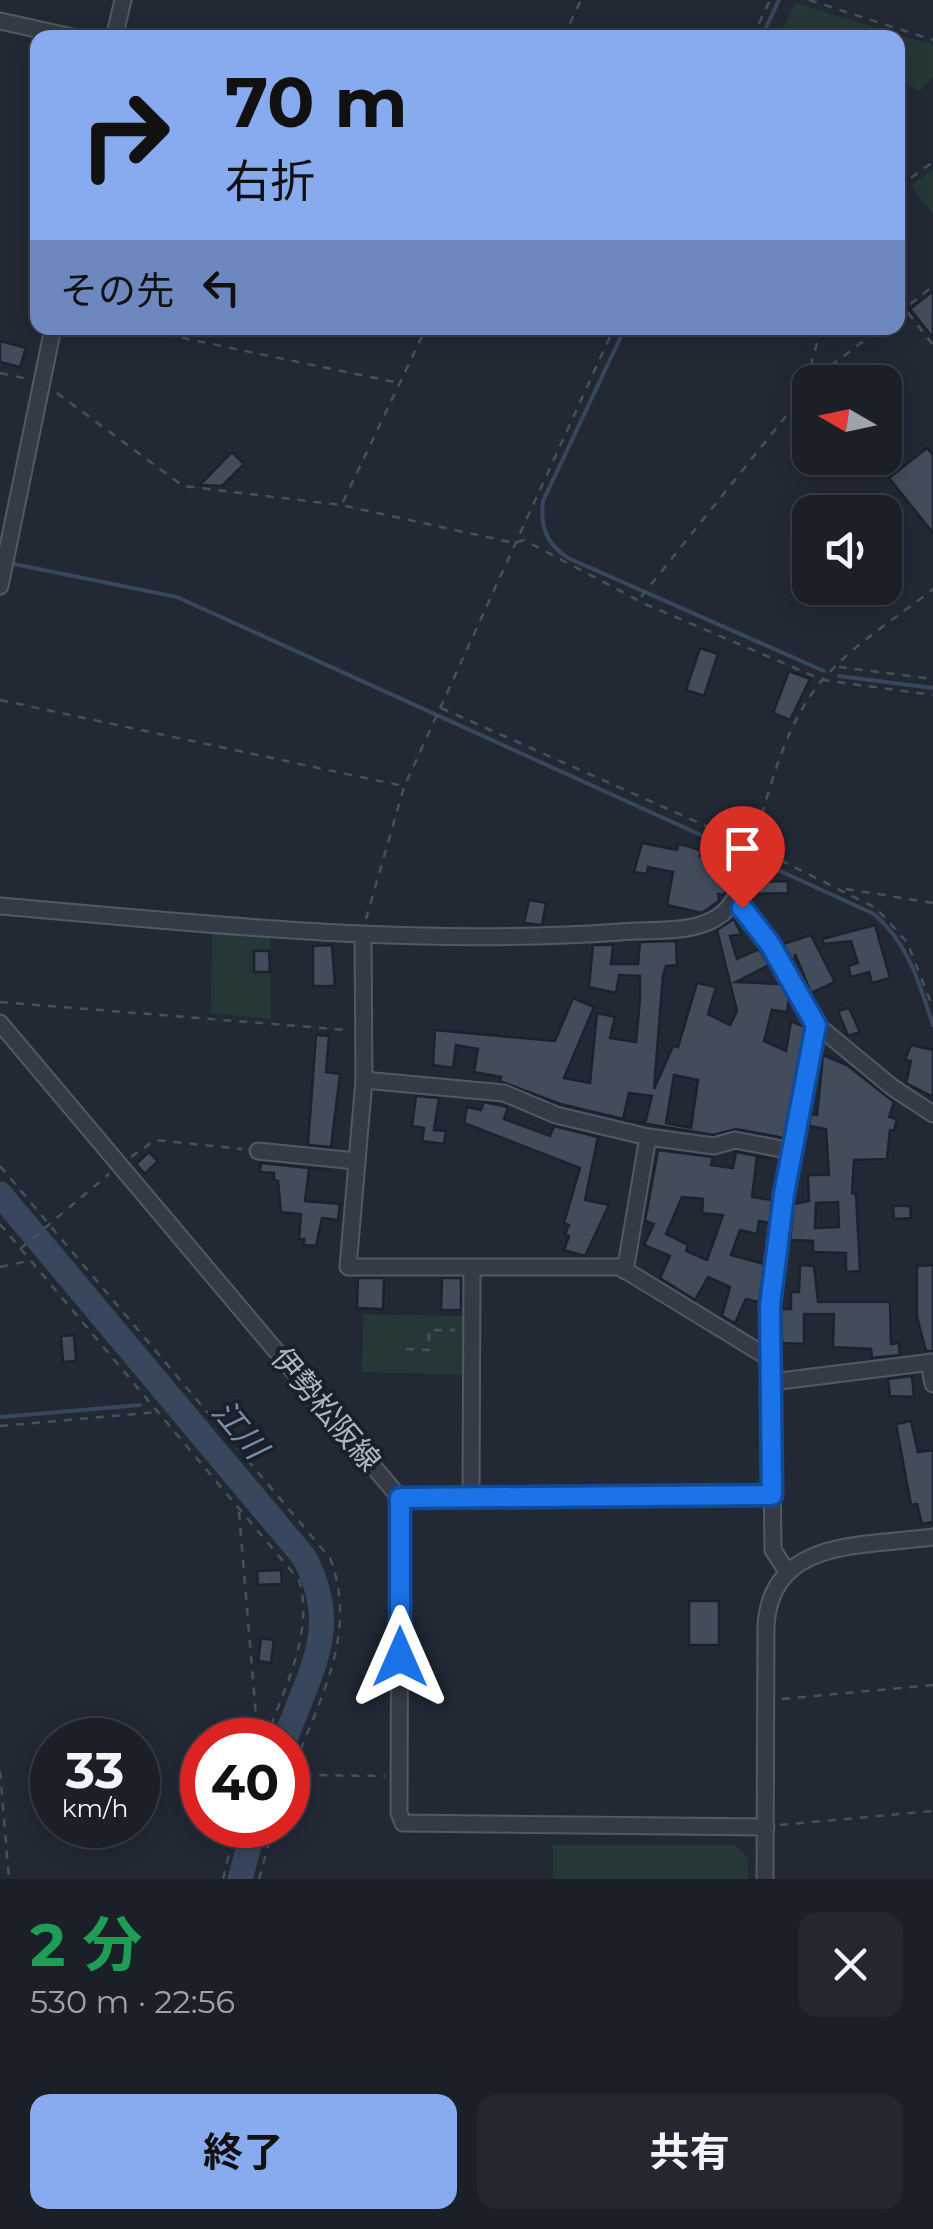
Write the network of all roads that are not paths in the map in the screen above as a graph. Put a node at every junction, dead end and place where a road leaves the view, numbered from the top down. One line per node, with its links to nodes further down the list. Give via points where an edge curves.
1 (122, 0): 4 (street)
2 (0, 21): 3 (street)
3 (41, 30)
4 (116, 30)
5 (52, 335): 6 (street)
6 (2, 579)
7 (750, 853): 8 (street)
8 (734, 904): 10 (street, via 696,926 578,935); 12 (street, via 770,944)
9 (0, 906): 10 (street)
10 (363, 935): 13 (street)
11 (0, 1023): 26 (street, 伊勢松阪線)
12 (816, 1025): 14 (street); 16 (street)
13 (364, 1080): 15 (street, via 504,1092 556,1115); 18 (street)
14 (933, 1114)
15 (648, 1137): 16 (street); 20 (street)
16 (792, 1150): 21 (street)
17 (258, 1151): 18 (street)
18 (356, 1161): 19 (street, via 348,1267)
19 (472, 1268): 20 (street); 27 (street)
20 (625, 1271): 21 (street)
21 (769, 1358): 23 (street)
22 (931, 1362): 23 (street); 24 (street)
23 (772, 1382): 25 (street)
24 (933, 1384)
25 (772, 1495): 27 (street); 29 (street, via 773,1550)
26 (400, 1498): 27 (street); 30 (street, 伊勢松阪線, via 400,1819 413,1826)
27 (471, 1498)
28 (933, 1537): 29 (street, via 814,1554)
29 (786, 1570): 30 (street, via 768,1603)
30 (766, 1826): 31 (street)
31 (765, 1879)

